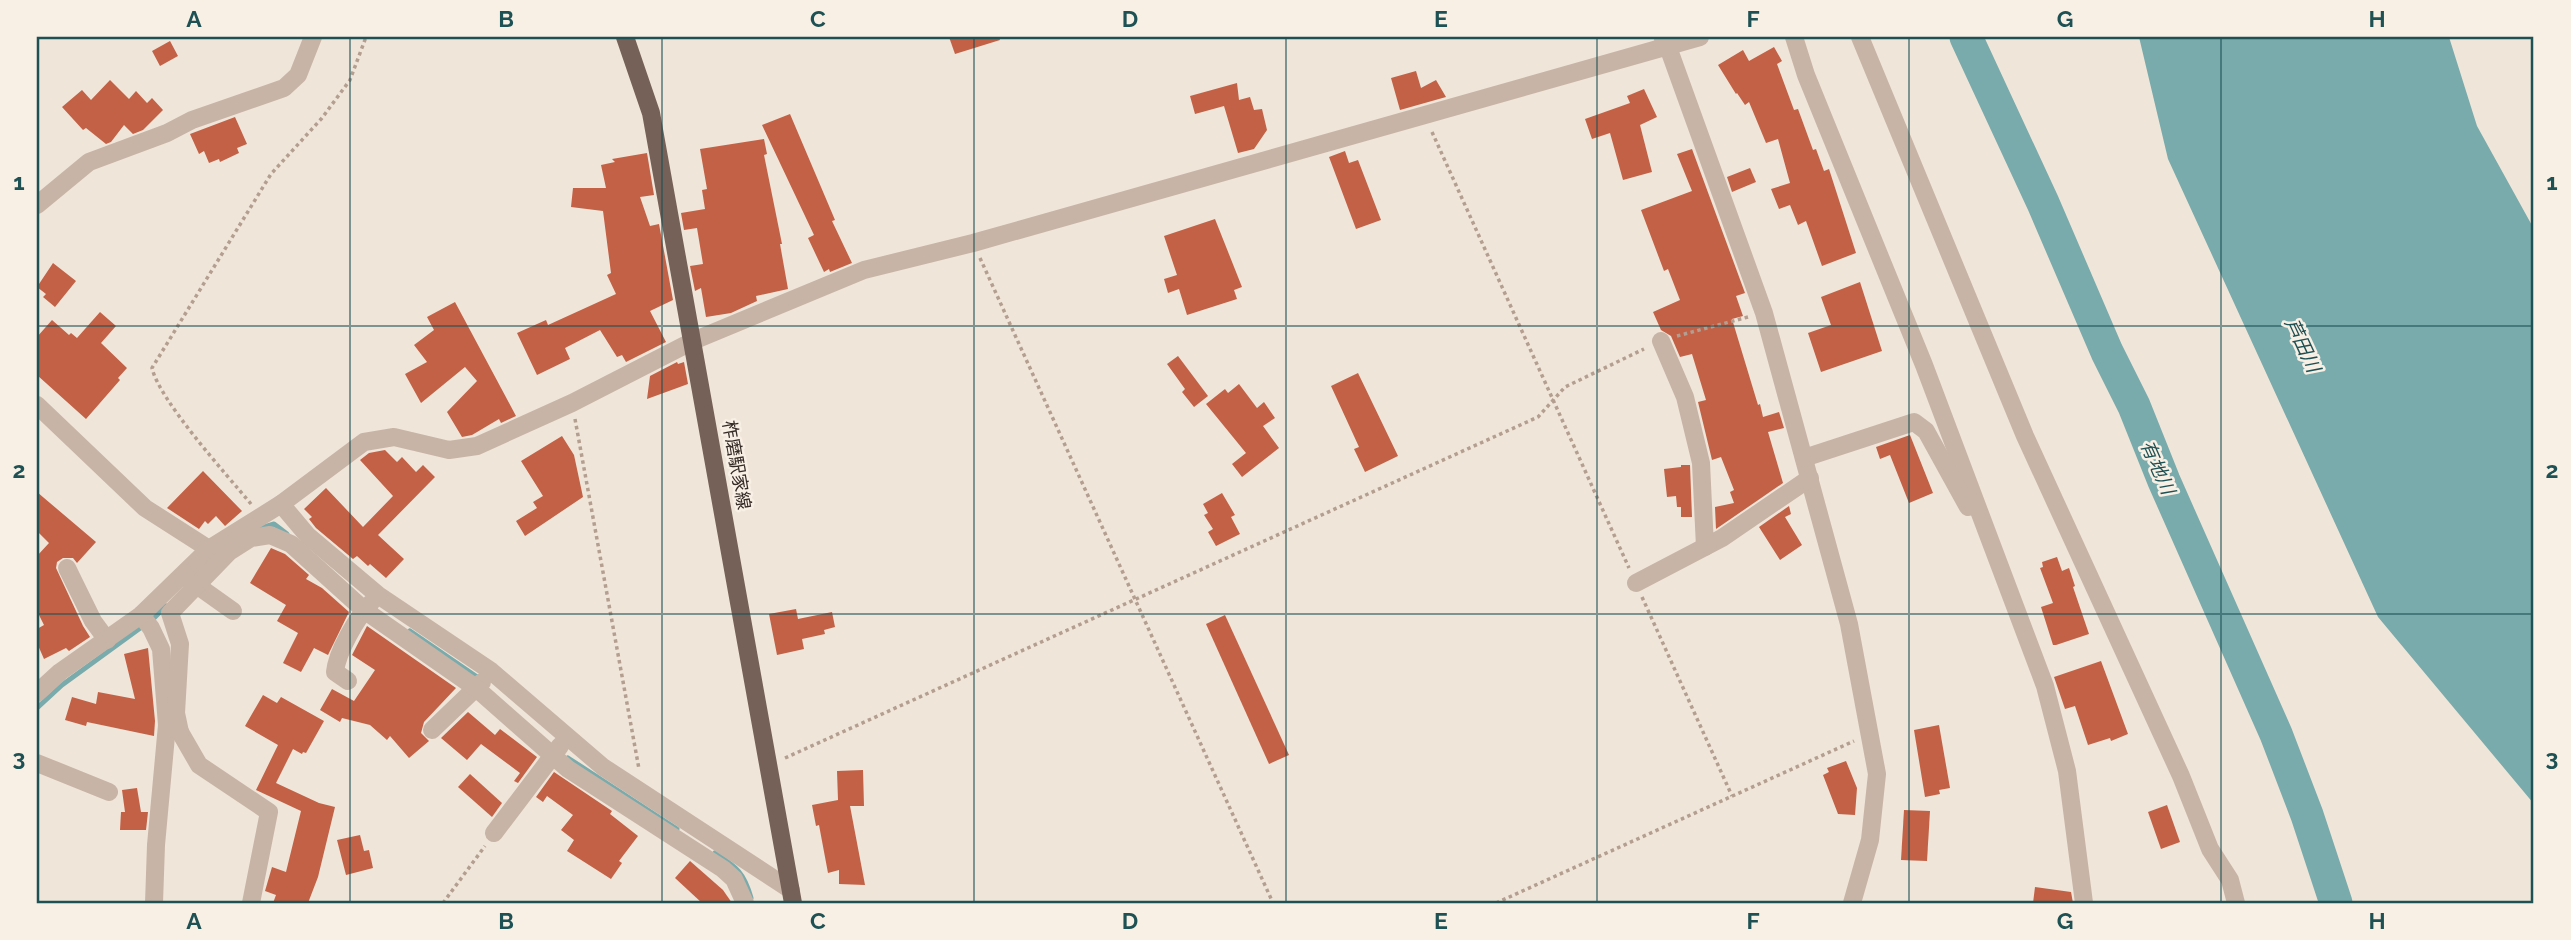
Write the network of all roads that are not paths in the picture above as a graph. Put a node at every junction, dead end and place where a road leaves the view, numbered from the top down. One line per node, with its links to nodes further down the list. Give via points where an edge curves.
1 (313, 37): 7 (street, via 298,75 284,88 89,162)
2 (625, 37): 8 (main road, 柞磨駅家線, via 651,113)
3 (1700, 37): 6 (street)
4 (1794, 37): 14 (street)
5 (1860, 37): 42 (street, via 2025,436 2210,849 2230,880)
6 (1665, 42): 8 (street, via 1424,116 864,270); 11 (street, via 1764,313)
7 (37, 205)
8 (693, 341): 13 (street, via 477,446 449,450 394,437 365,442); 36 (main road, 柞磨駅家線)
9 (1661, 341): 15 (street, via 1685,397 1701,463)
10 (37, 405): 16 (street, via 145,508)
11 (1804, 458): 12 (street); 14 (street, via 1914,422 1926,431 1968,508)
12 (1810, 478): 15 (street); 40 (street, via 1849,624 1877,774 1870,840)
13 (281, 504): 16 (street); 20 (street, via 308,536)
14 (1979, 512): 41 (street, via 2045,686 2067,771)
15 (1705, 547): 19 (street)
16 (209, 549): 18 (street)
17 (67, 568): 24 (street)
18 (190, 581): 21 (street, via 251,538 270,535 291,544); 22 (street); 23 (street); 29 (street, via 170,613 180,645)
19 (1636, 583)
20 (378, 595): 21 (street); 25 (street)
21 (364, 610): 26 (street, via 336,661 335,671); 27 (street)
22 (233, 611)
23 (146, 620): 24 (street); 29 (street, via 161,649)
24 (107, 640): 28 (street)
25 (491, 671): 27 (street); 31 (street)
26 (348, 681)
27 (477, 688): 30 (street); 32 (street)
28 (37, 693)
29 (174, 729): 37 (street, via 156,845); 38 (street, via 199,765 269,812)
30 (432, 730)
31 (567, 738): 32 (street); 36 (street)
32 (552, 755): 35 (street); 39 (street, via 723,869 734,879)
33 (37, 762): 34 (street)
34 (109, 792)
35 (494, 832)
36 (792, 897)
37 (154, 903)
38 (251, 903)
39 (745, 903)
40 (1852, 903)
41 (2084, 903)
42 (2236, 903)

